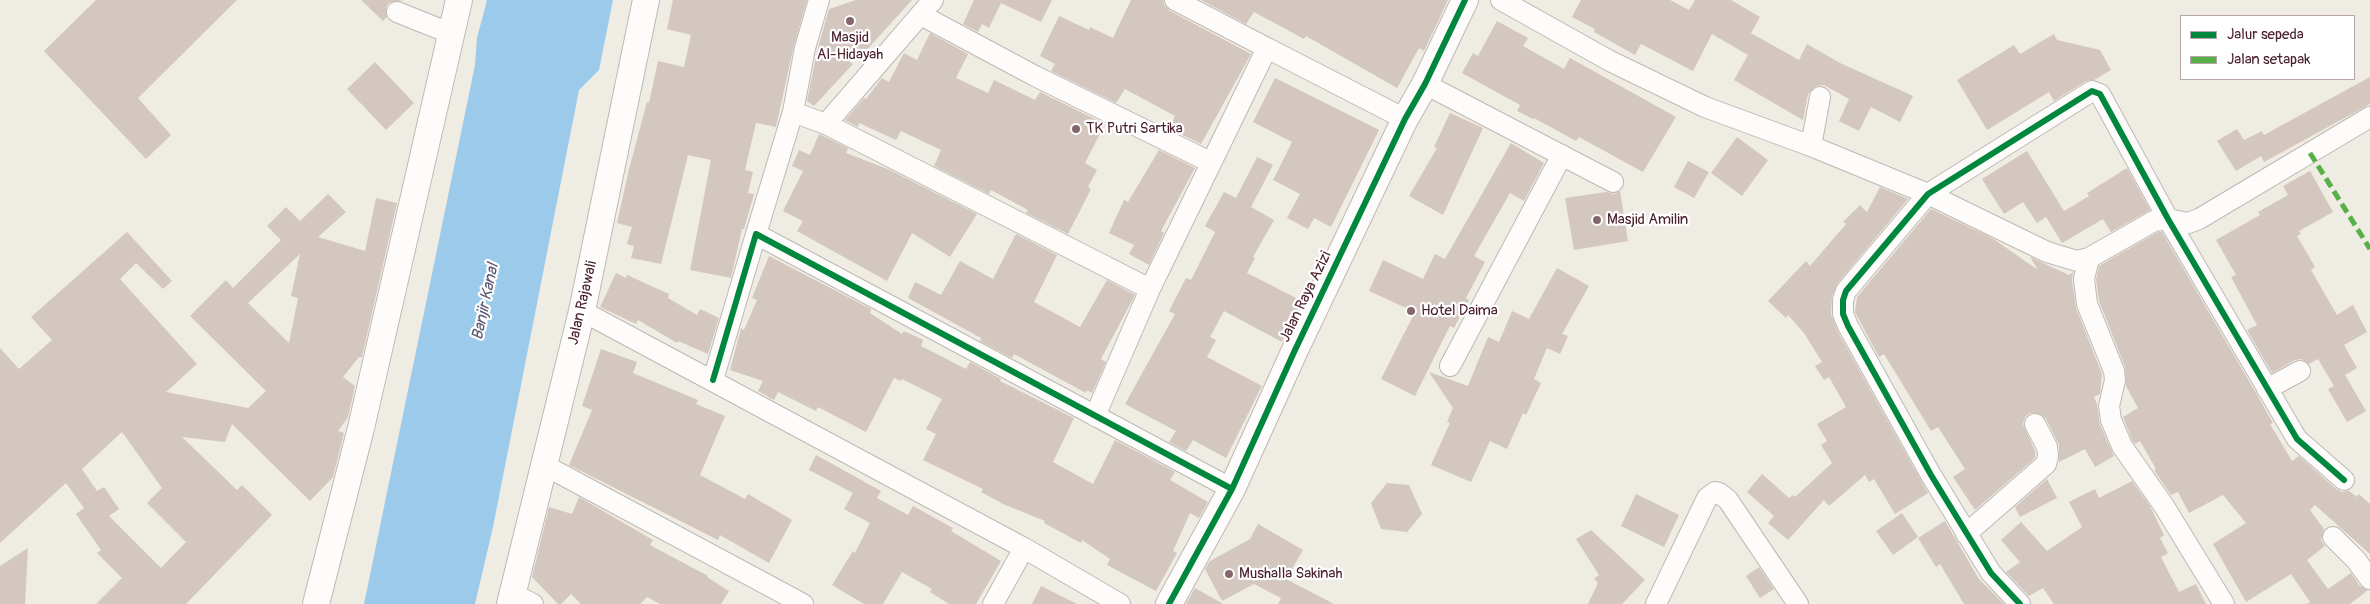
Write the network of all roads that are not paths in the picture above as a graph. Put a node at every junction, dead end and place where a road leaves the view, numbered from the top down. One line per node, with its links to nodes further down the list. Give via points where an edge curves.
1 (459, 0): 9 (street)
2 (646, 0): 26 (street, Jalan Rajawali)
3 (819, 0): 13 (street, via 805,48)
4 (1175, 0): 10 (street)
5 (1465, 0): 11 (street, Jalan Raya Azizi)
6 (1501, 0): 17 (street, via 1610,61 1705,107)
7 (927, 8): 16 (street); 19 (street, via 1035,76)
8 (397, 12): 9 (street)
9 (452, 34): 41 (street, via 361,428)
10 (1267, 48): 15 (street); 19 (street)
11 (1425, 84): 15 (street, Jalan Raya Azizi); 18 (street)
12 (1820, 97): 17 (street)
13 (793, 112): 16 (street); 23 (street)
14 (2370, 117): 22 (street, via 2199,219 2188,222)
15 (1405, 119): 35 (street, Jalan Raya Azizi)
16 (826, 124): 25 (street)
17 (1811, 146): 21 (street)
18 (1562, 155): 20 (street); 27 (street)
19 (1210, 162): 25 (street)
20 (1613, 182)
21 (1928, 194): 22 (street, via 2095,90); 24 (street, via 2048,252 2077,261); 36 (street, via 1846,291 1844,314)
22 (2168, 219): 24 (street, via 2149,224); 30 (street)
23 (756, 234): 29 (street); 31 (street)
24 (2089, 258): 49 (street, via 2084,279 2087,304 2114,371 2109,406 2111,420 2122,446 2164,506)
25 (1150, 289): 31 (street)
26 (582, 311): 29 (street); 33 (street, Jalan Rajawali)
27 (1450, 366)
28 (2300, 371): 30 (street)
29 (712, 380): 38 (street)
30 (2268, 389): 34 (street, via 2297,439)
31 (1095, 416): 35 (street)
32 (2034, 424): 36 (street, via 2047,447 2046,464)
33 (544, 465): 40 (street, Jalan Rajawali); 42 (street)
34 (2344, 480)
35 (1232, 490): 45 (street, Jalan Raya Azizi)
36 (1966, 534): 48 (street, via 1992,573)
37 (2333, 537): 39 (street)
38 (1024, 548): 43 (street); 44 (street)
39 (2370, 580)
40 (519, 600)
41 (316, 604)
42 (803, 604)
43 (993, 604)
44 (1120, 604)
45 (1169, 604)
46 (1656, 604): 47 (street, via 1707,498 1720,492)
47 (1798, 604)
48 (2020, 604)
49 (2224, 604)

